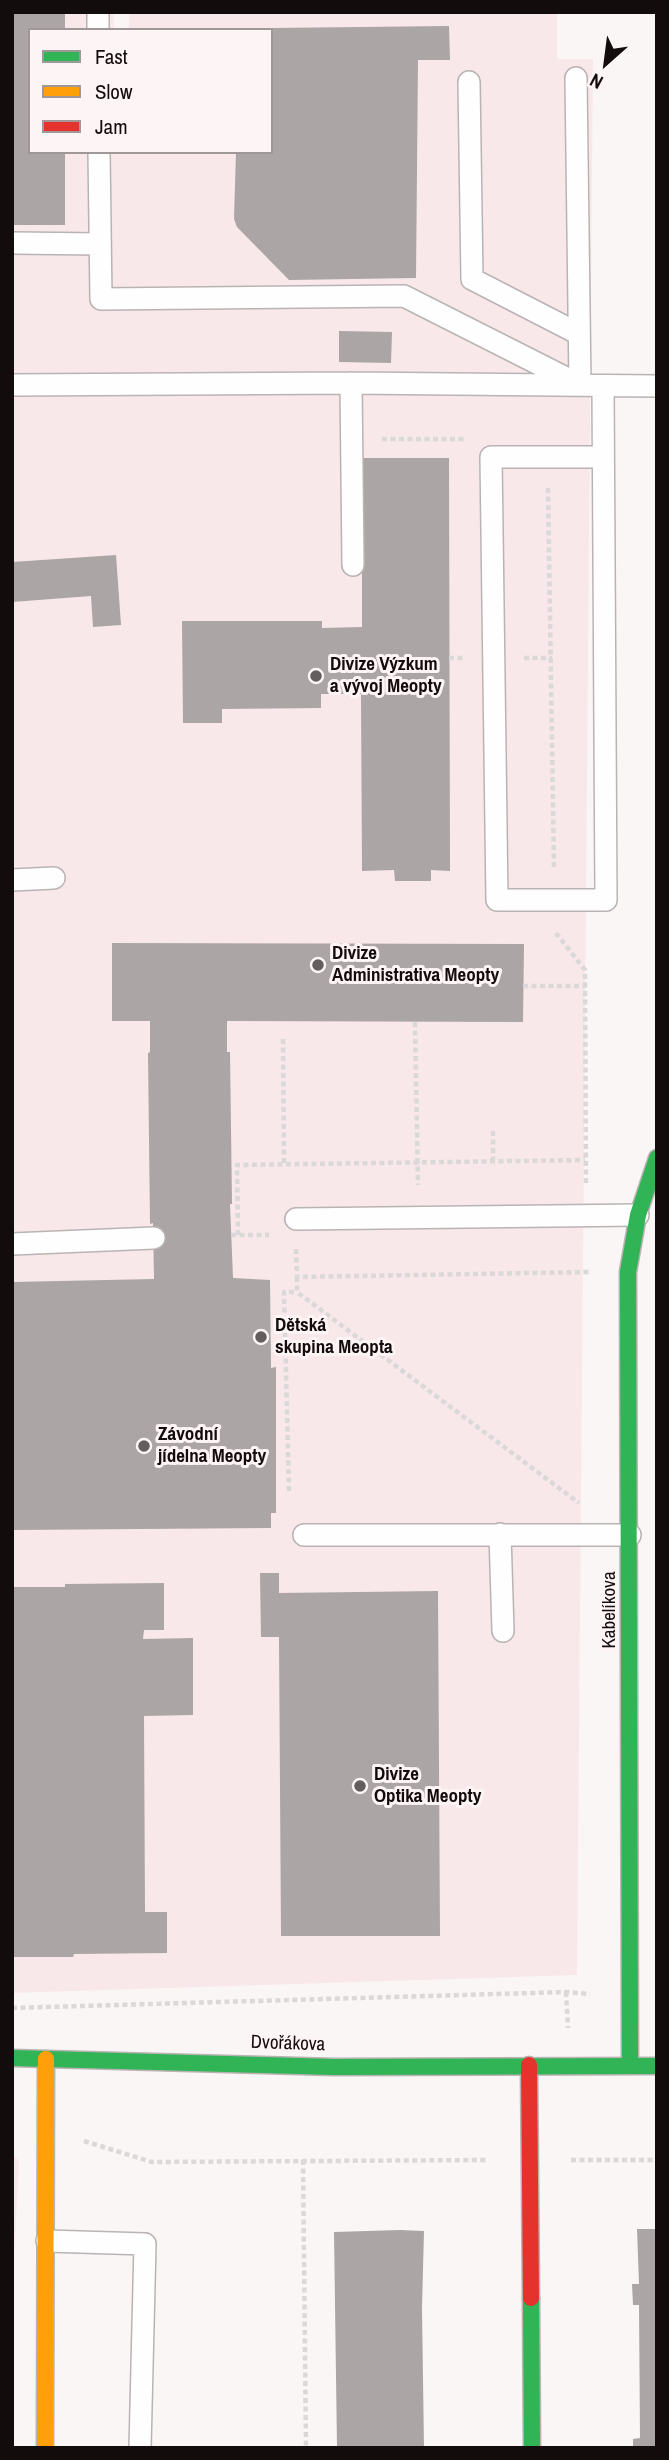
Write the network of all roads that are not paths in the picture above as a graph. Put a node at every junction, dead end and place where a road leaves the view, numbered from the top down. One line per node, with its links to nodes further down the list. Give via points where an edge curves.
1 (576, 78): 6 (lane)
2 (469, 82): 6 (lane, via 472,279)
3 (99, 154): 5 (lane)
4 (12, 243): 5 (lane)
5 (100, 244): 9 (lane, via 101,299 404,296)
6 (579, 334): 9 (lane)
7 (351, 383): 8 (lane); 9 (lane); 13 (lane)
8 (12, 385)
9 (580, 386): 10 (lane)
10 (603, 386): 11 (lane); 12 (lane)
11 (657, 386)
12 (603, 457): 12 (lane, via 606,900 496,900 491,457)
13 (353, 565)
14 (54, 878): 15 (lane)
15 (12, 880)
16 (657, 1158): 17 (street, Kabelíkova)
17 (638, 1215): 18 (lane); 23 (street, Kabelíkova, via 628,1272)
18 (296, 1219)
19 (153, 1238): 20 (lane)
20 (12, 1244)
21 (500, 1534): 22 (lane); 23 (lane); 24 (lane)
22 (304, 1535)
23 (631, 1535): 28 (street, Kabelíkova)
24 (503, 1631)
25 (12, 2058): 26 (street, Dvořákova)
26 (46, 2059): 27 (street, Dvořákova, via 334,2067); 30 (street)
27 (529, 2065): 28 (street, Dvořákova); 33 (street)
28 (630, 2066): 29 (street, Dvořákova)
29 (657, 2066)
30 (47, 2241): 31 (street); 32 (lane, via 145,2244)
31 (44, 2448)
32 (140, 2448)
33 (532, 2448)

